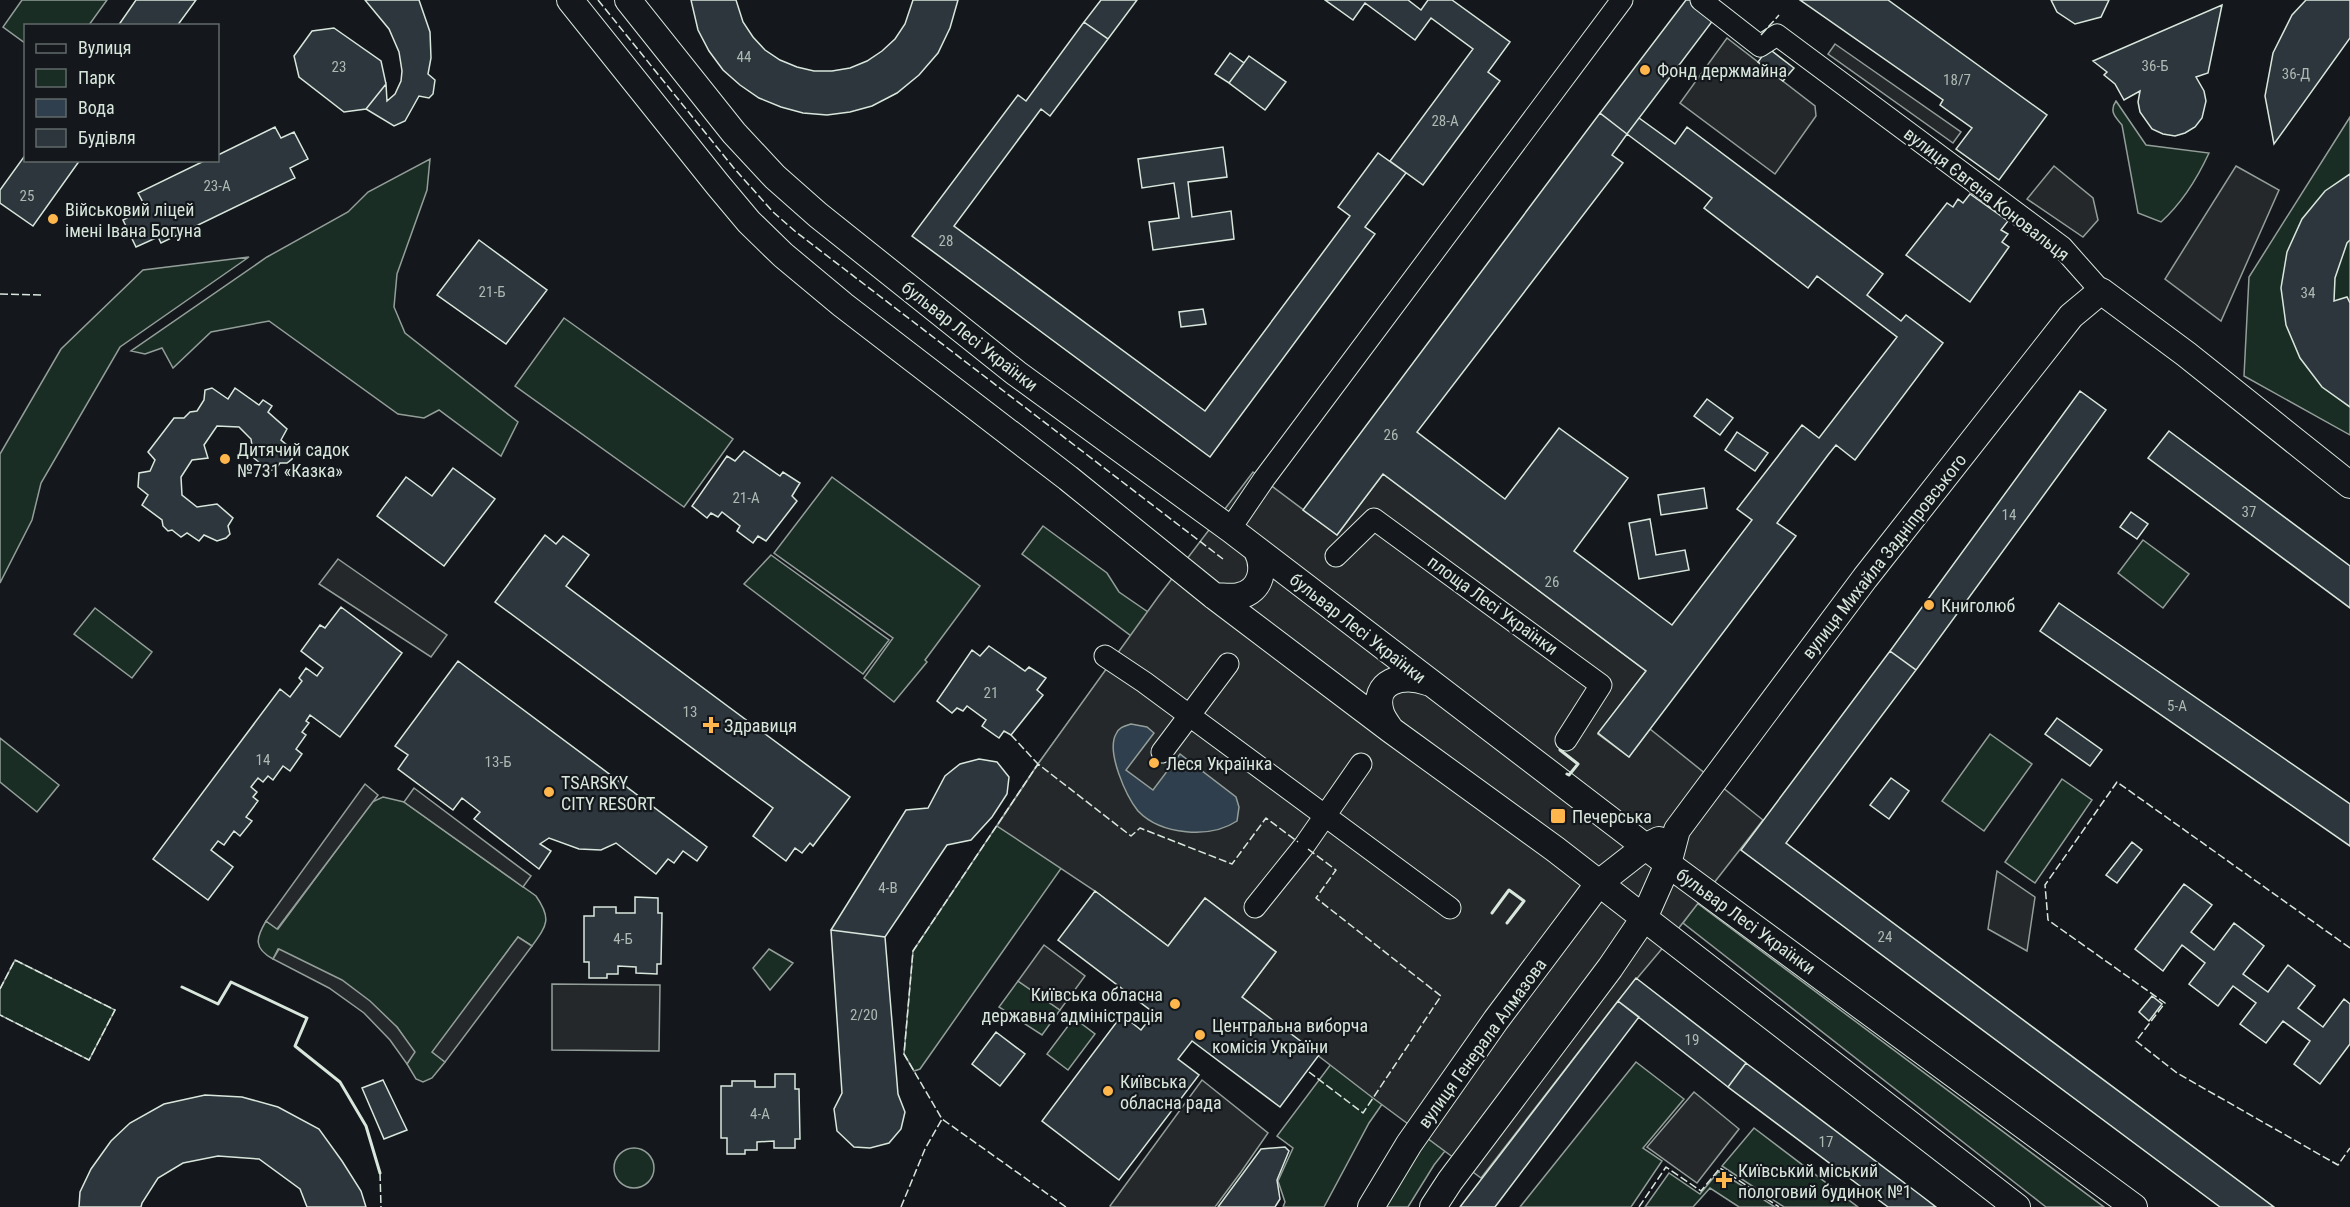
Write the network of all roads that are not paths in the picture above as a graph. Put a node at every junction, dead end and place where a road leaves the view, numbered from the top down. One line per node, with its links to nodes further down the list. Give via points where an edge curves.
1 (570, 0): 10 (main road, via 718,185 783,255)
2 (628, 0): 7 (main road, бульвар Лесі Українки, via 734,133 818,215 1016,373)
3 (1622, 0): 7 (street)
4 (1701, 0): 5 (street, вулиця Євгена Коновальця, via 1760,46 1777,35 2062,247)
5 (2101, 291): 6 (main road, вулиця Євгена Коновальця); 20 (main road, вулиця Михайла Задніпровського, via 2071,316 1887,550)
6 (2350, 485)
7 (1230, 529): 8 (main road, бульвар Лесі Українки)
8 (1256, 549): 10 (main road, via 1262,568 1256,586 1236,597); 13 (main road, бульвар Лесі Українки)
9 (1336, 556): 16 (street, площа Лесі Українки, via 1374,519 1602,685)
10 (1214, 596): 15 (main road)
11 (1105, 656): 14 (street)
12 (1228, 664): 14 (street)
13 (1428, 682): 15 (main road, via 1402,677 1383,690 1379,705); 21 (main road, бульвар Лесі Українки)
14 (1190, 716): 17 (street); 19 (street)
15 (1391, 730): 23 (main road)
16 (1566, 740)
17 (1162, 752)
18 (1360, 764): 19 (street)
19 (1324, 815): 24 (street); 25 (street)
20 (1677, 830): 21 (main road, вулиця Михайла Задніпровського); 22 (main road, вулиця Михайла Задніпровського)
21 (1645, 847): 22 (main road, бульвар Лесі Українки); 23 (main road)
22 (1668, 864): 26 (main road); 30 (main road, бульвар Лесі Українки)
23 (1599, 883): 26 (main road); 27 (main road, вулиця Генерала Алмазова, via 1496,1020 1409,1144)
24 (1255, 907)
25 (1450, 908)
26 (1644, 918): 28 (main road); 29 (main road)
27 (1371, 1207)
28 (1433, 1207)
29 (2017, 1207)
30 (2134, 1207)

